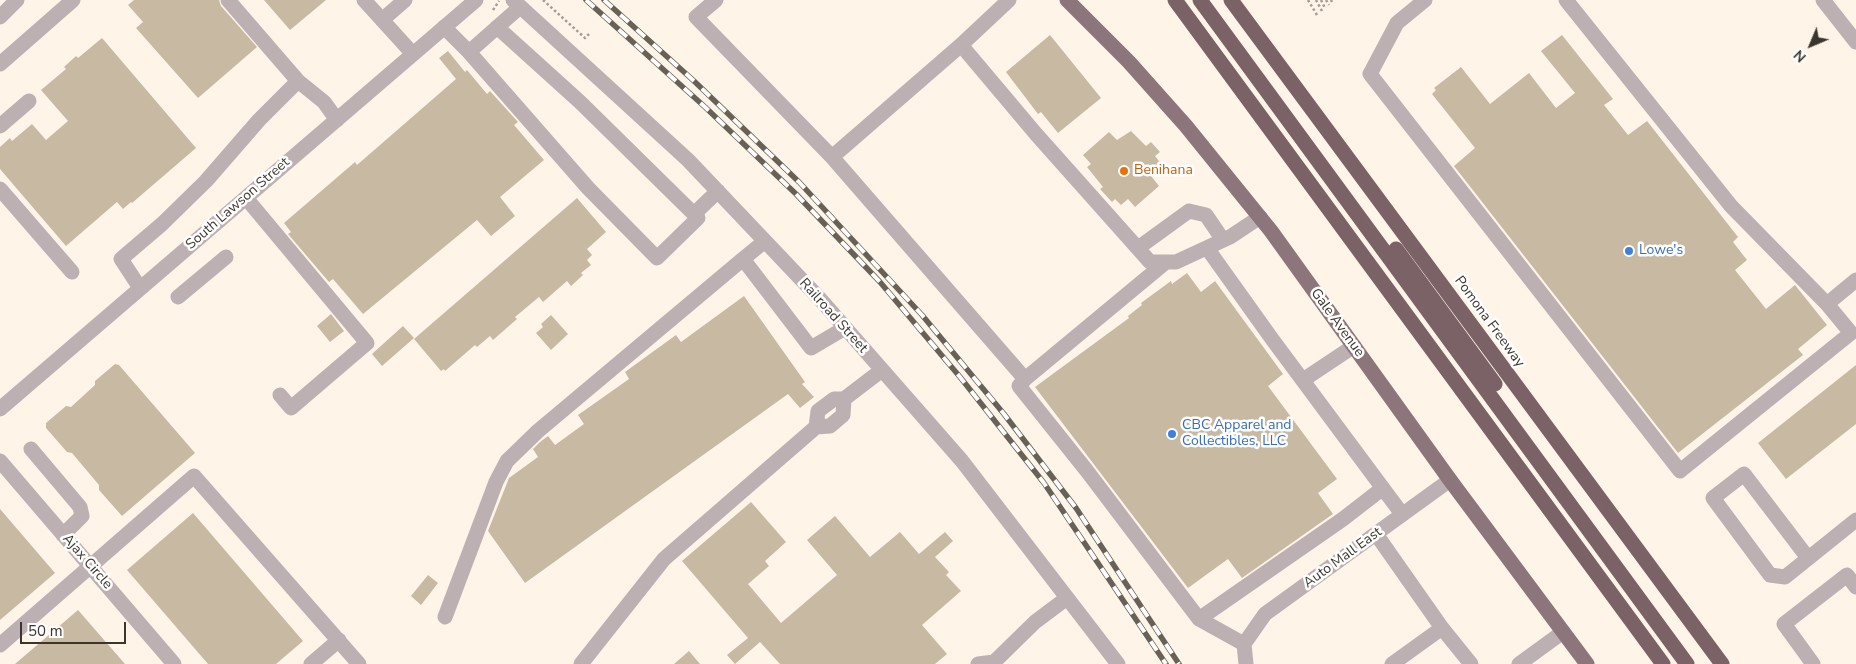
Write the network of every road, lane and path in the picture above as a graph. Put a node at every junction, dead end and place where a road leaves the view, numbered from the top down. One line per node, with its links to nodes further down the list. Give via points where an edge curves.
1 (17, 0): 29 (street)
2 (73, 0): 38 (street)
3 (228, 0): 39 (street)
4 (364, 0): 30 (street)
5 (405, 0): 30 (street)
6 (476, 0): 31 (street, South Lawson Street)
7 (500, 0): 26 (path)
8 (543, 0): 33 (path, via 585,38)
9 (716, 0): 43 (street, via 696,17)
10 (1009, 0): 35 (street)
11 (1067, 0): 48 (main road, Gale Avenue, via 1129,62 1186,126)
12 (1175, 0): 101 (highway)
13 (1200, 0): 102 (highway)
14 (1212, 0): 103 (highway)
15 (1231, 0): 104 (highway, Pomona Freeway)
16 (1308, 0): 28 (path)
17 (1316, 0): 27 (path)
18 (1321, 0): 25 (path)
19 (1326, 0): 24 (path)
20 (1425, 0): 62 (street, via 1396,23 1370,74 1680,471)
21 (1566, 0): 60 (street, via 1731,206)
22 (1822, 0): 34 (street)
23 (517, 3): 32 (street); 45 (street, Railroad Street)
24 (1329, 5)
25 (1325, 8)
26 (493, 10)
27 (1322, 11)
28 (1316, 15)
29 (0, 17)
30 (382, 20): 37 (street)
31 (444, 27): 36 (street); 37 (street, South Lawson Street)
32 (497, 27): 36 (street); 47 (street, via 580,102)
33 (589, 34)
34 (1856, 42)
35 (961, 45): 43 (street); 51 (street)
36 (469, 52): 47 (street, via 588,188 657,258 698,218)
37 (413, 54): 41 (street, South Lawson Street)
38 (0, 64)
39 (298, 81): 41 (street, via 324,102); 58 (street, via 206,181 121,259)
40 (29, 101): 42 (street)
41 (337, 120): 46 (street, South Lawson Street)
42 (0, 126)
43 (832, 157): 65 (street)
44 (0, 189): 56 (street)
45 (718, 191): 47 (street); 50 (street, Railroad Street)
46 (246, 198): 58 (street, South Lawson Street); 67 (street, via 367,343 291,408)
47 (694, 214)
48 (1260, 217): 49 (street); 63 (main road, Gale Avenue)
49 (1223, 240): 51 (street, via 1206,215 1189,211); 52 (street)
50 (764, 241): 54 (street); 61 (street, Railroad Street)
51 (1138, 248): 55 (street, via 1150,262)
52 (1207, 248): 55 (street, via 1176,262); 66 (street)
53 (226, 257): 59 (street)
54 (743, 260): 61 (street, via 811,348); 82 (street, via 538,431 507,461)
55 (1166, 262): 65 (street)
56 (72, 272)
57 (1856, 280): 60 (street)
58 (140, 288): 68 (street, South Lawson Street)
59 (178, 297)
60 (1827, 304): 62 (street)
61 (845, 328): 64 (street, Railroad Street)
62 (1853, 331)
63 (1354, 346): 66 (street); 72 (main road, Gale Avenue)
64 (882, 370): 81 (street, Railroad Street, via 962,461); 93 (street, via 844,399 834,399 818,411 816,427 664,559)
65 (1025, 379): 83 (street, via 1019,386)
66 (1303, 380): 73 (street)
67 (280, 396)
68 (0, 408)
69 (31, 449): 77 (street, via 80,507 82,516)
70 (0, 461): 71 (street, Ajax Circle)
71 (6, 478): 77 (street, Ajax Circle)
72 (1450, 480): 74 (street, Auto Mall East); 85 (main road, Gale Avenue)
73 (1383, 488): 74 (street); 83 (street)
74 (1402, 514): 76 (street, Auto Mall East)
75 (1856, 520): 78 (street)
76 (1376, 534): 84 (street); 87 (street, Auto Mall East, via 1265,614)
77 (63, 535): 79 (street, Ajax Circle)
78 (1808, 558): 78 (street, via 1785,577 1770,575 1713,498 1744,474)
79 (90, 566): 86 (street, via 194,476); 88 (street); 90 (street, Ajax Circle)
80 (1856, 587): 105 (street, via 1847,575 1784,624)
81 (1067, 598): 89 (street, via 1035,622); 95 (street, Railroad Street)
82 (445, 617)
83 (1199, 619): 87 (street)
84 (1442, 628): 97 (street); 98 (street)
85 (1563, 632): 99 (street); 100 (main road, Gale Avenue)
86 (339, 640): 91 (street); 92 (street)
87 (1244, 644): 96 (street)
88 (0, 645)
89 (995, 663): 94 (street)
90 (174, 664)
91 (311, 664)
92 (360, 664)
93 (580, 664)
94 (978, 664)
95 (1118, 664)
96 (1246, 664)
97 (1392, 664)
98 (1471, 664)
99 (1519, 664)
100 (1587, 664)
101 (1663, 664)
102 (1687, 664)
103 (1699, 664)
104 (1722, 664)
105 (1814, 664)

